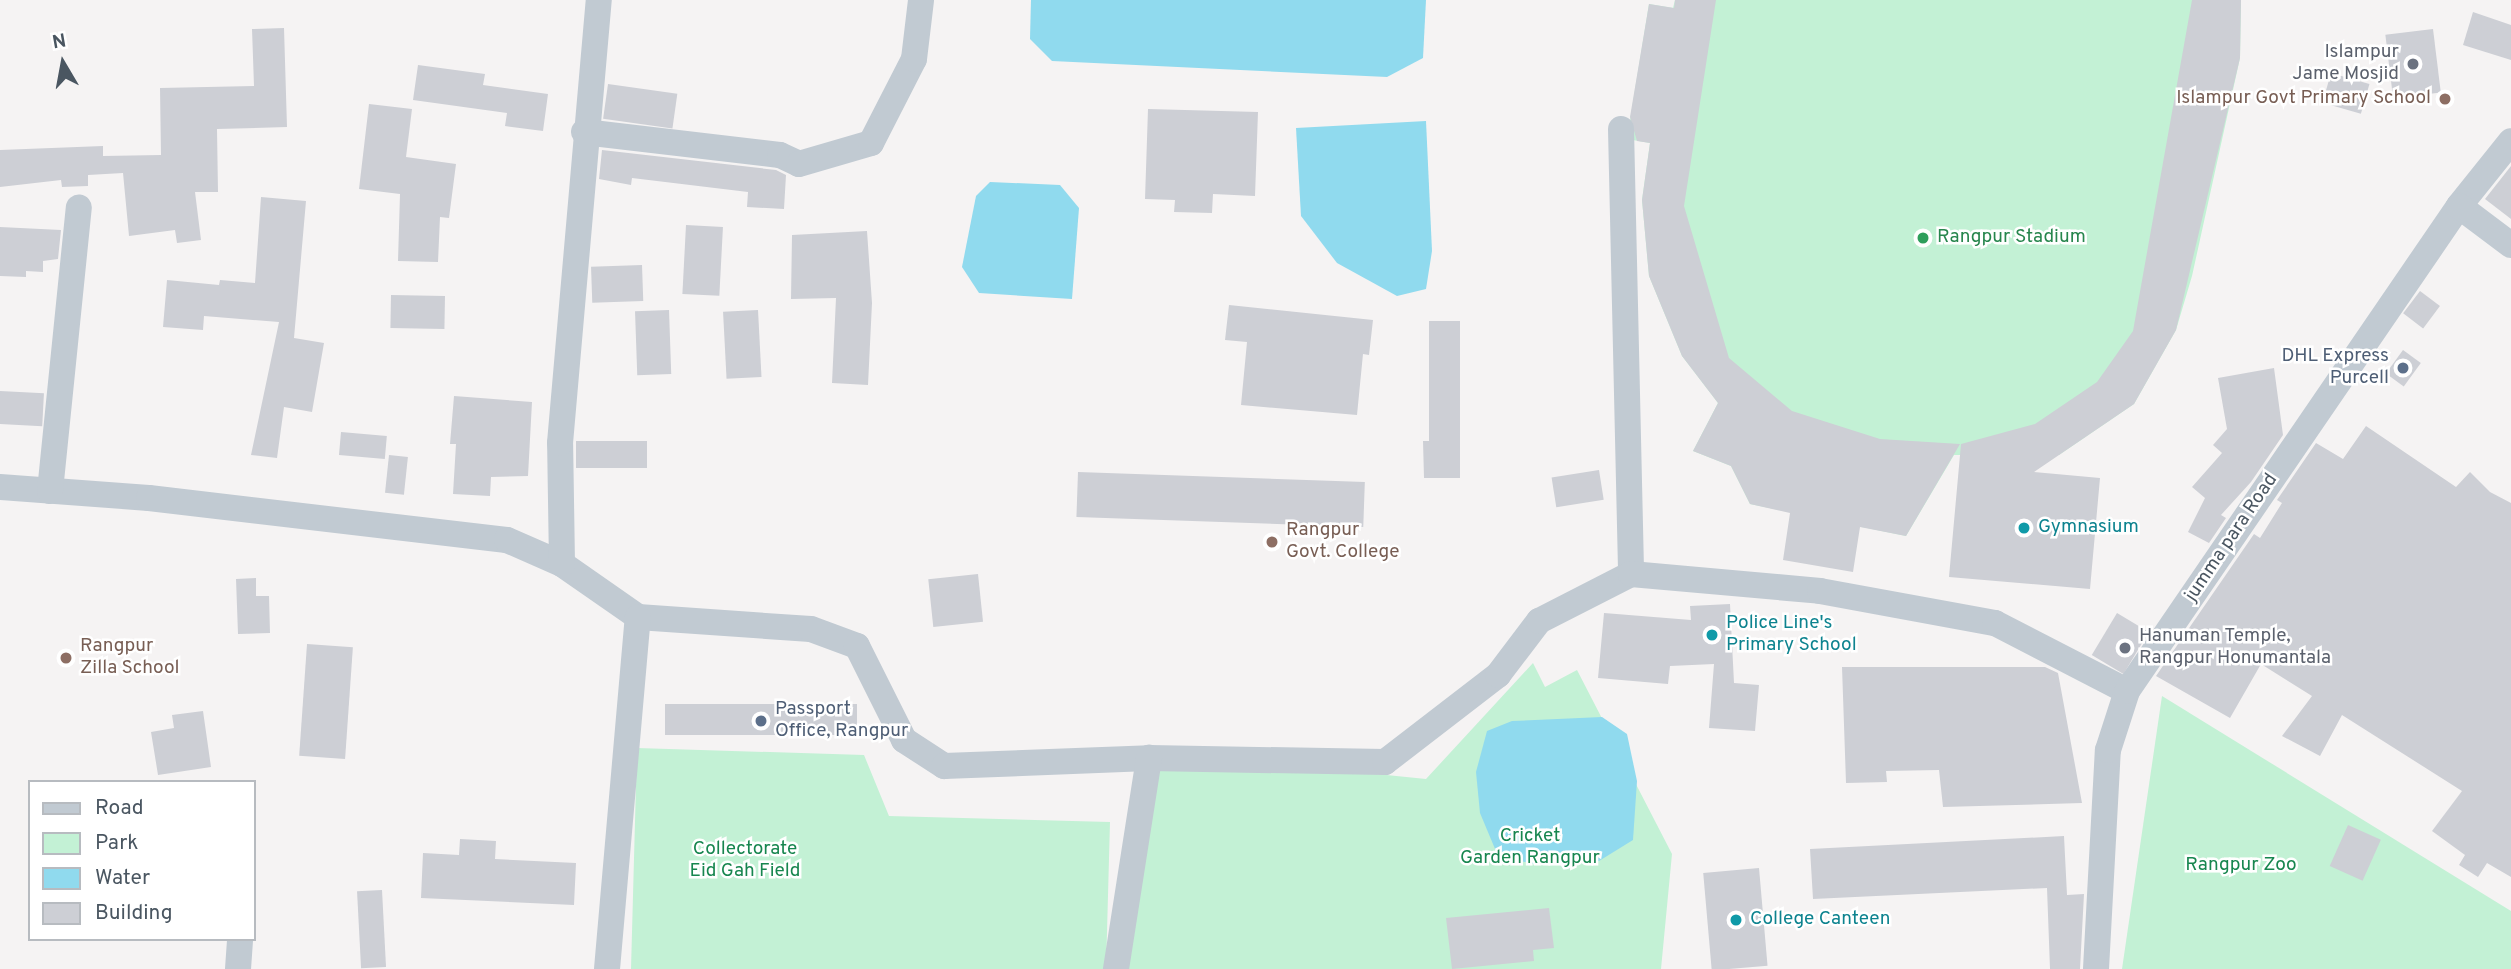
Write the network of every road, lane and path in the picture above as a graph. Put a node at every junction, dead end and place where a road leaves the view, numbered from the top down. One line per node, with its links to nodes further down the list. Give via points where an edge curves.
1 (599, 0): 4 (street)
2 (921, 0): 4 (street, via 914,59 871,144 799,164 780,155)
3 (1621, 129): 12 (street)
4 (584, 132): 11 (street, via 560,443)
5 (2511, 141): 6 (street, jumma para Road)
6 (2459, 206): 8 (street); 14 (street, jumma para Road)
7 (79, 207): 10 (street)
8 (2511, 245)
9 (0, 487): 10 (street)
10 (50, 491): 11 (street, via 507,540)
11 (562, 564): 13 (street)
12 (1631, 574): 14 (street, via 1820,591 1995,623); 15 (street, via 1539,621 1498,675 1385,762)
13 (638, 617): 15 (street, via 811,629 857,646 904,740 944,766); 18 (street)
14 (2127, 691): 20 (street, jumma para Road, via 2108,750)
15 (1149, 758): 19 (street)
16 (240, 941): 17 (street)
17 (238, 969)
18 (607, 969)
19 (1116, 969)
20 (2095, 969)

